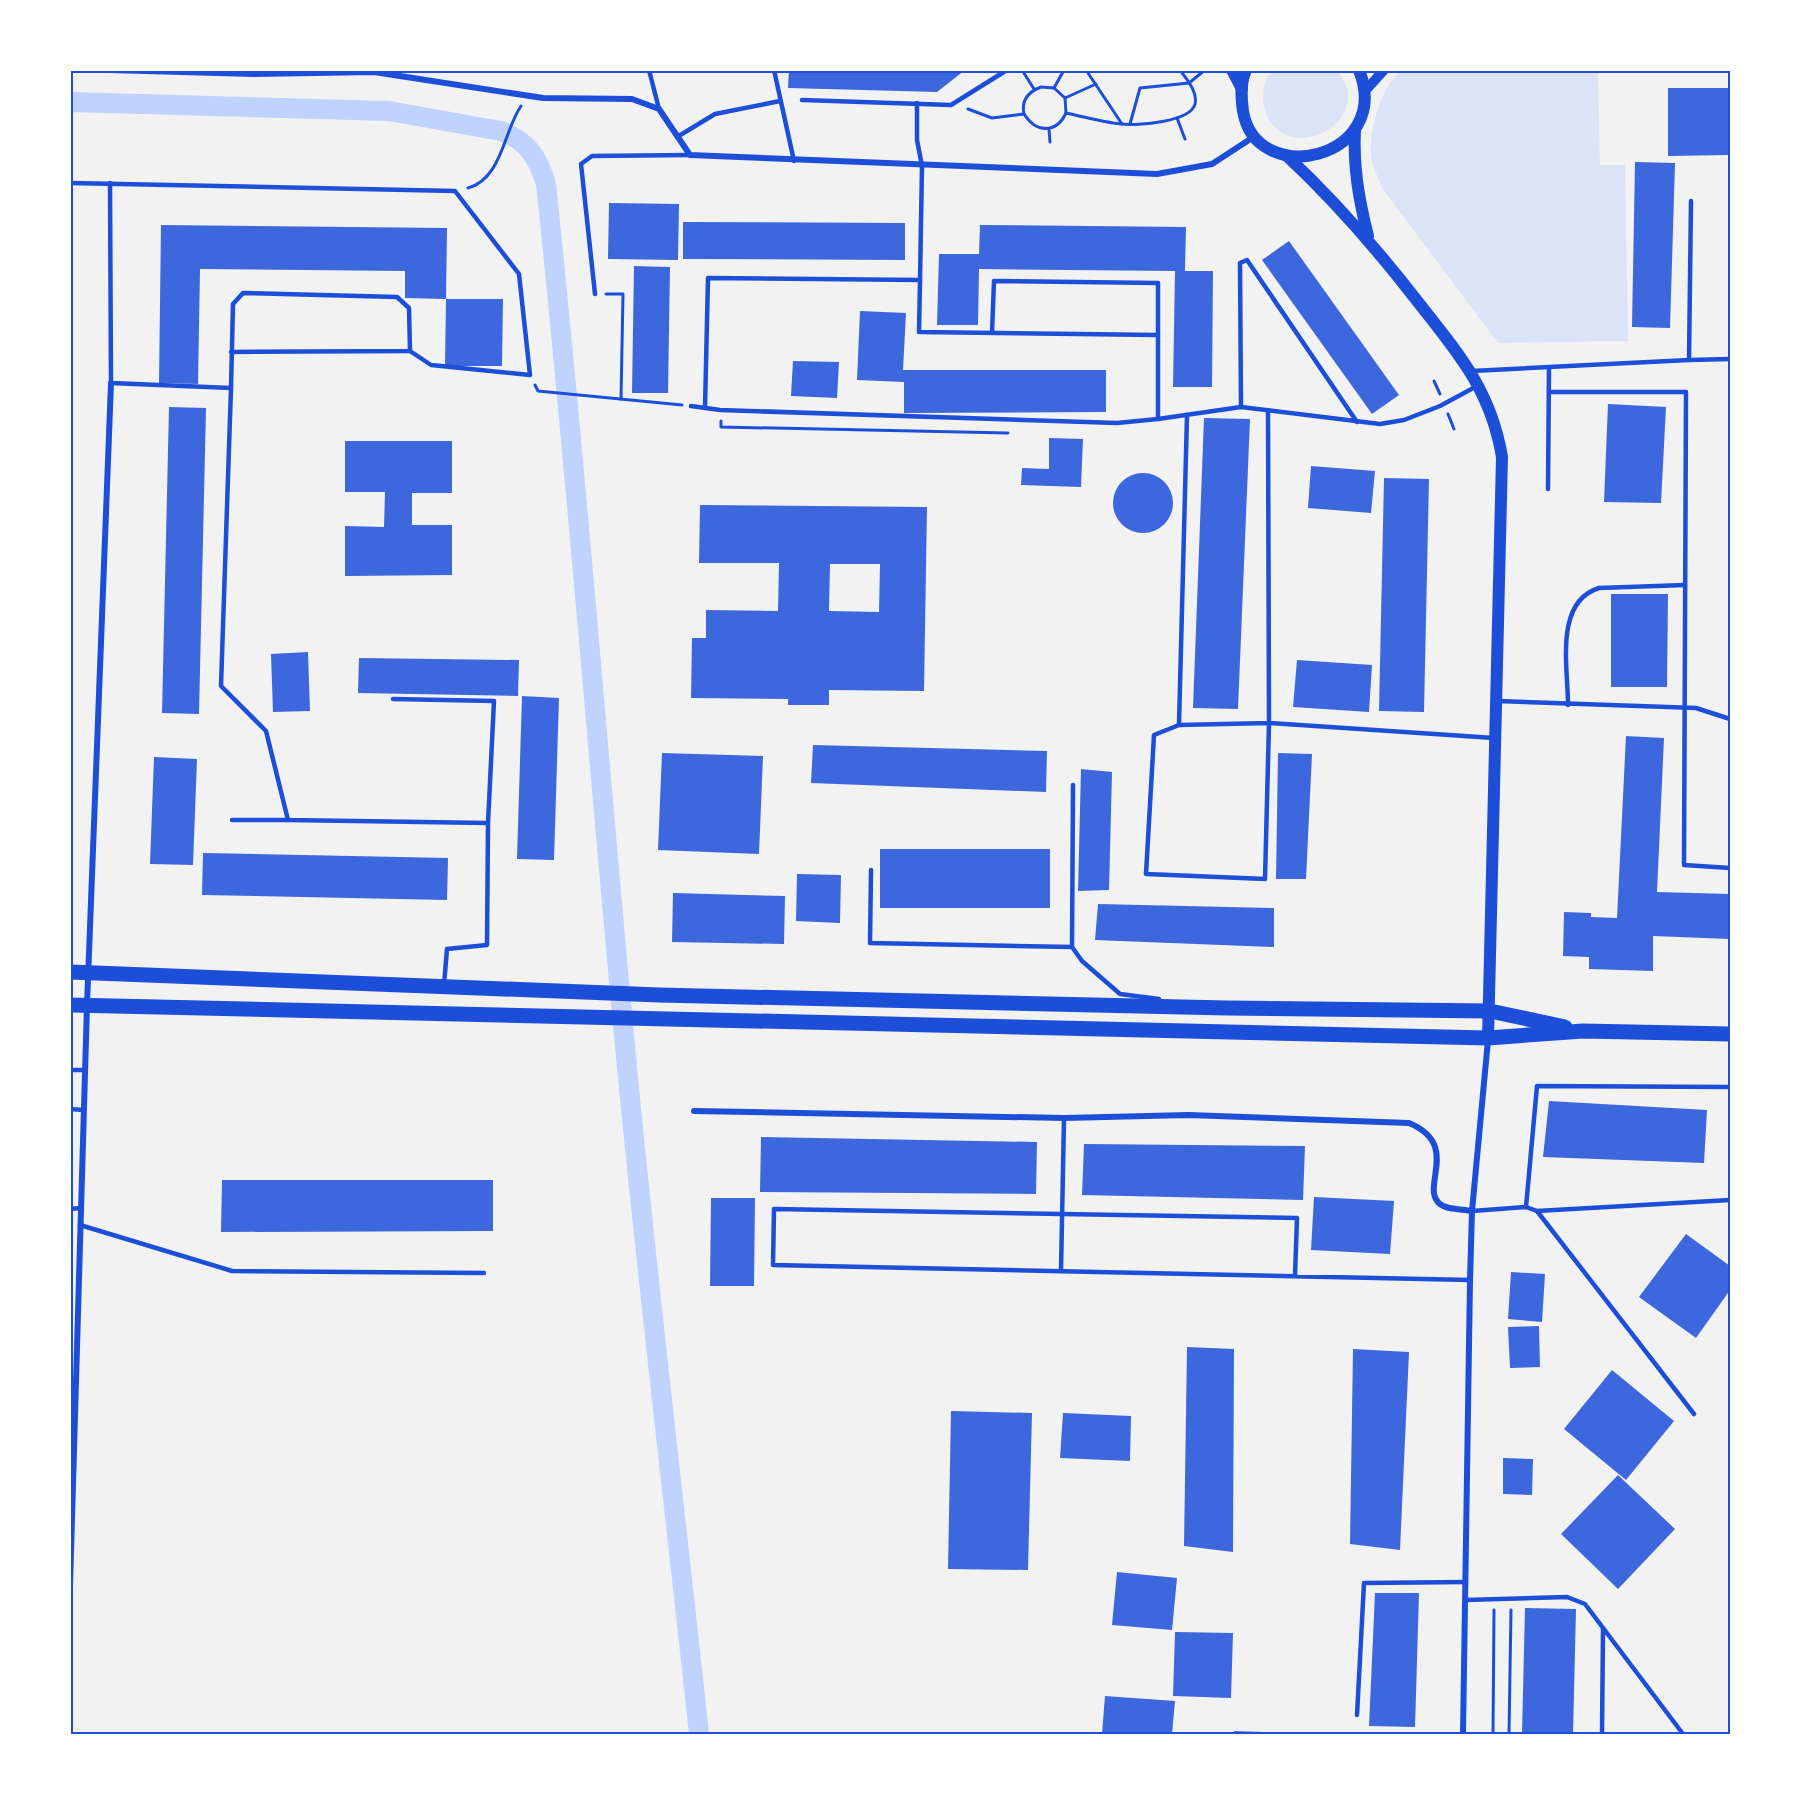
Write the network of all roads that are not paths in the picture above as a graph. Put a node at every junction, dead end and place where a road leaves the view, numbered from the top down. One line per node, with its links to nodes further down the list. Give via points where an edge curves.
1 (109, 70): 10 (street)
2 (649, 70): 16 (lane)
3 (774, 70): 14 (lane)
4 (1007, 70): 15 (lane, via 951,105)
5 (1232, 70): 11 (main road)
6 (1246, 70): 11 (main road)
7 (1359, 70): 12 (main road)
8 (1384, 70): 12 (street)
9 (374, 71): 10 (street); 16 (street, via 543,98 632,99)
10 (254, 72)
11 (1242, 89): 18 (main road, via 1244,116)
12 (1365, 91): 17 (main road, via 1363,111)
13 (802, 100): 15 (lane)
14 (780, 101): 19 (lane, via 715,114); 22 (lane)
15 (917, 103): 23 (lane)
16 (659, 109): 19 (street)
17 (1355, 129): 21 (main road, via 1326,153 1306,158); 27 (main road, via 1357,190)
18 (1255, 136): 21 (main road); 23 (street, via 1212,164 1157,174)
19 (677, 137): 20 (street)
20 (690, 155): 22 (street); 29 (lane, via 592,156 581,164)
21 (1287, 156): 27 (main road)
22 (794, 161): 23 (street)
23 (922, 166): 28 (lane)
24 (70, 183): 25 (lane)
25 (110, 183): 32 (lane, via 455,191 519,274 530,375 431,365); 38 (lane)
26 (1691, 201): 35 (lane)
27 (1369, 238): 37 (main road)
28 (920, 280): 30 (lane, via 920,332); 44 (lane, via 708,278)
29 (595, 294)
30 (992, 333): 31 (lane); 31 (lane, via 994,281 1158,283)
31 (1158, 335): 47 (lane)
32 (410, 351): 33 (lane); 33 (lane, via 410,308 397,297 243,293 232,304)
33 (231, 352): 40 (lane)
34 (1731, 359): 35 (lane)
35 (1689, 360): 36 (lane)
36 (1549, 367): 37 (lane); 41 (lane)
37 (1472, 371): 39 (main road)
38 (111, 383): 40 (lane); 67 (street)
39 (1479, 385): 48 (lane, via 1404,420); 52 (main road, via 1498,432 1502,457)
40 (231, 388): 61 (lane, via 221,686 266,731)
41 (1549, 392): 49 (lane); 50 (lane, via 1686,392)
42 (690, 406): 44 (lane)
43 (1241, 407): 45 (lane); 46 (lane); 48 (lane, via 1240,263 1247,260)
44 (705, 408): 47 (lane, via 1048,422)
45 (1268, 410): 48 (lane); 56 (lane)
46 (1187, 414): 47 (lane); 57 (lane)
47 (1158, 419)
48 (1357, 422)
49 (1548, 489)
50 (1684, 585): 53 (lane, via 1599,588 1577,600 1568,624); 54 (lane)
51 (393, 699): 62 (lane, via 494,701)
52 (1497, 701): 53 (lane); 58 (main road)
53 (1568, 705): 54 (lane)
54 (1683, 708): 55 (lane); 63 (lane, via 1683,865)
55 (1731, 719)
56 (1269, 723): 57 (lane); 57 (lane, via 1265,879 1146,874 1154,735); 58 (lane)
57 (1179, 725)
58 (1496, 739): 72 (main road)
59 (1073, 785): 65 (lane)
60 (232, 820): 61 (lane)
61 (288, 820): 62 (lane)
62 (488, 823): 68 (lane, via 487,945 447,949)
63 (1731, 868)
64 (871, 870): 65 (lane, via 870,943)
65 (1072, 947): 71 (lane, via 1082,961 1120,994)
66 (70, 972): 67 (main road)
67 (88, 973): 68 (main road); 70 (street)
68 (443, 987): 71 (main road)
69 (70, 1005): 70 (main road)
70 (87, 1005): 75 (main road); 77 (street)
71 (1227, 1008): 72 (main road)
72 (1490, 1011): 73 (main road); 75 (main road)
73 (1583, 1031): 74 (main road); 75 (main road)
74 (1731, 1034)
75 (1488, 1038): 88 (street)
76 (70, 1070): 77 (lane)
77 (85, 1070): 80 (street)
78 (1731, 1087): 84 (lane, via 1537,1086)
79 (70, 1109): 80 (lane)
80 (84, 1110): 85 (street)
81 (694, 1111): 82 (street)
82 (1064, 1118): 88 (street, via 1189,1115 1410,1123 1433,1139 1437,1202); 89 (lane)
83 (1731, 1200): 87 (lane)
84 (1526, 1207): 87 (lane); 88 (lane)
85 (81, 1208): 86 (lane); 90 (street)
86 (70, 1209)
87 (1537, 1210): 95 (lane)
88 (1472, 1211): 94 (street)
89 (1063, 1214): 91 (lane); 91 (lane, via 774,1209 773,1265); 93 (lane, via 1297,1218)
90 (80, 1225): 92 (lane, via 232,1271); 97 (street)
91 (1061, 1271): 93 (lane)
92 (484, 1273)
93 (1295, 1276): 94 (lane)
94 (1470, 1280): 96 (street)
95 (1694, 1414)
96 (1466, 1582): 98 (street); 100 (lane, via 1364,1583)
97 (70, 1587)
98 (1465, 1600): 99 (lane, via 1567,1597 1585,1604); 101 (street)
99 (1603, 1628): 102 (lane); 103 (lane)
100 (1357, 1715)
101 (1463, 1734)
102 (1602, 1734)
103 (1683, 1734)

